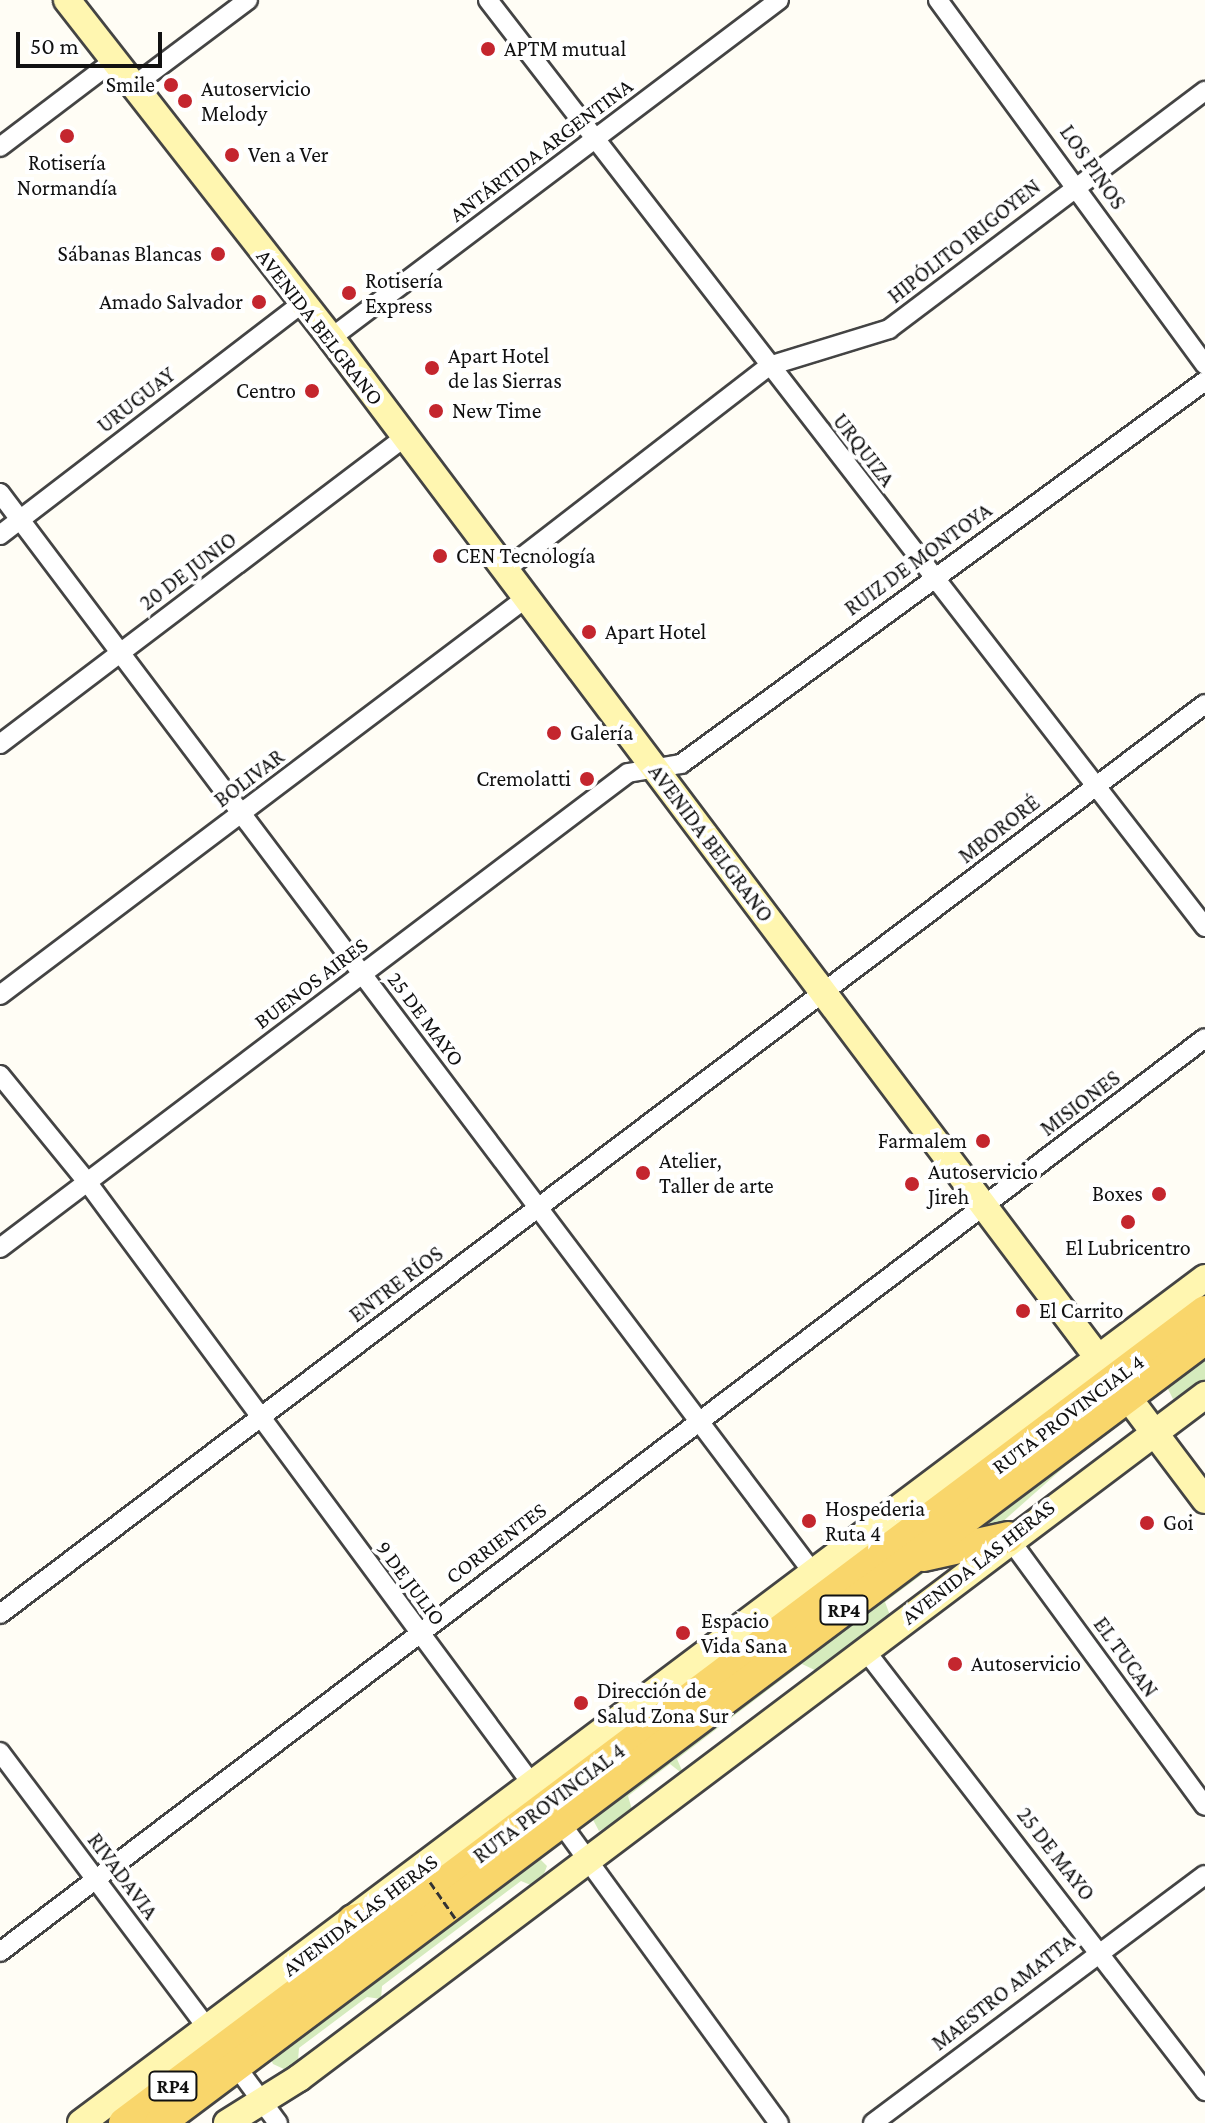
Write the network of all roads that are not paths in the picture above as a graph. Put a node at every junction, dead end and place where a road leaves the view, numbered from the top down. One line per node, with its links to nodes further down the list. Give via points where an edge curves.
1 (67, 0): 6 (main road, AVENIDA BELGRANO)
2 (248, 0): 7 (street)
3 (488, 0): 9 (street, URQUIZA)
4 (779, 0): 9 (street, ANTÁRTIDA ARGENTINA)
5 (938, 0): 11 (street, LOS PINOS)
6 (112, 62): 7 (main road, AVENIDA BELGRANO); 10 (street)
7 (132, 87): 12 (main road, AVENIDA BELGRANO)
8 (1205, 91): 11 (street, HIPÓLITO IRIGOYEN)
9 (594, 140): 13 (street, ANTÁRTIDA ARGENTINA); 15 (street, URQUIZA)
10 (0, 147)
11 (1077, 185): 14 (street, LOS PINOS); 15 (street, HIPÓLITO IRIGOYEN, via 889,329)
12 (302, 303): 13 (main road, AVENIDA BELGRANO); 19 (street, URUGUAY)
13 (331, 338): 17 (main road, AVENIDA BELGRANO)
14 (1205, 365)
15 (769, 366): 21 (street, HIPÓLITO IRIGOYEN); 22 (street, URQUIZA)
16 (1205, 381): 22 (street, RUIZ DE MONTOYA)
17 (405, 437): 21 (main road, AVENIDA BELGRANO); 24 (street, 20 DE JUNIO)
18 (0, 493): 19 (street, 25 DE MAYO)
19 (20, 520): 20 (street, URUGUAY); 24 (street, 25 DE MAYO)
20 (0, 535)
21 (505, 570): 23 (main road, AVENIDA BELGRANO)
22 (932, 578): 27 (street, RUIZ DE MONTOYA, via 681,764); 28 (street, URQUIZA)
23 (526, 598): 27 (main road, AVENIDA BELGRANO); 29 (street, BOLIVAR)
24 (118, 654): 26 (street, 20 DE JUNIO); 29 (street, 25 DE MAYO)
25 (1205, 704): 28 (street, MBORORÉ)
26 (0, 744)
27 (657, 771): 31 (street, BUENOS AIRES, via 628,773); 32 (main road, AVENIDA BELGRANO)
28 (1093, 786): 30 (street, URQUIZA); 32 (street, MBORORÉ)
29 (243, 812): 31 (street, 25 DE MAYO); 33 (street, BOLIVAR)
30 (1205, 927)
31 (363, 973): 36 (street, BUENOS AIRES); 37 (street, 25 DE MAYO)
32 (823, 994): 37 (street, ENTRE RÍOS); 38 (main road, AVENIDA BELGRANO)
33 (0, 995)
34 (1205, 1038): 38 (street, MISIONES)
35 (0, 1075): 36 (street, 9 DE JULIO)
36 (88, 1183): 39 (street, BUENOS AIRES); 45 (street, 9 DE JULIO)
37 (537, 1206): 45 (street, ENTRE RÍOS); 46 (street, 25 DE MAYO)
38 (984, 1206): 43 (main road, AVENIDA BELGRANO); 46 (street, CORRIENTES)
39 (0, 1248)
40 (1205, 1278): 43 (main road, AVENIDA LAS HERAS)
41 (1205, 1311): 43 (main road, RUTA PROVINCIAL 4 / RP4)
42 (1205, 1339): 43 (main road, RUTA PROVINCIAL 4 / RP4)
43 (1113, 1379): 47 (main road, AVENIDA BELGRANO); 50 (main road, RUTA PROVINCIAL 4 / RP4); 51 (main road, AVENIDA LAS HERAS); 56 (main road, RUTA PROVINCIAL 4 / RP4)
44 (1205, 1395): 47 (main road, AVENIDA LAS HERAS)
45 (257, 1420): 52 (street, ENTRE RÍOS); 53 (street, 9 DE JULIO)
46 (698, 1422): 51 (street, 25 DE MAYO); 53 (street, CORRIENTES)
47 (1155, 1434): 48 (main road, AVENIDA BELGRANO); 49 (main road, AVENIDA LAS HERAS)
48 (1205, 1500)
49 (1008, 1537): 50 (main road); 54 (main road, AVENIDA LAS HERAS); 57 (street, EL TUCAN)
50 (914, 1558): 56 (main road, RUTA PROVINCIAL 4 / RP4)
51 (814, 1574): 56 (main road, AVENIDA LAS HERAS)
52 (0, 1614)
53 (418, 1631): 56 (street, 9 DE JULIO); 60 (street, CORRIENTES)
54 (865, 1650): 58 (main road, AVENIDA LAS HERAS); 63 (street, 25 DE MAYO)
55 (0, 1752): 60 (street, RIVADAVIA)
56 (547, 1804): 58 (street, 9 DE JULIO); 61 (main road, RUTA PROVINCIAL 4 / RP4); 62 (main road, AVENIDA LAS HERAS); 65 (main road, RUTA PROVINCIAL 4 / RP4)
57 (1205, 1806)
58 (588, 1859): 67 (main road, AVENIDA LAS HERAS); 73 (street, 9 DE JULIO)
59 (1205, 1875): 63 (street, MAESTRO AMATTA)
60 (95, 1878): 64 (street, CORRIENTES); 65 (street, RIVADAVIA)
61 (423, 1893): 62 (main road); 65 (main road, RUTA PROVINCIAL 4 / RP4)
62 (353, 1920): 65 (main road, AVENIDA LAS HERAS)
63 (1099, 1948): 66 (street, 25 DE MAYO); 74 (street, MAESTRO AMATTA)
64 (0, 1952)
65 (222, 2048): 67 (street, RIVADAVIA); 68 (main road, AVENIDA LAS HERAS); 69 (main road, RUTA PROVINCIAL 4 / RP4); 70 (main road, RUTA PROVINCIAL 4 / RP4)
66 (1205, 2091)
67 (262, 2100): 71 (main road, AVENIDA LAS HERAS); 72 (street)
68 (81, 2123)
69 (124, 2123)
70 (160, 2123)
71 (227, 2123)
72 (278, 2123)
73 (779, 2123)
74 (873, 2123)

